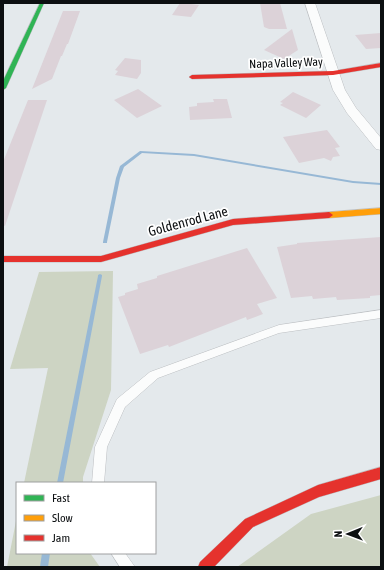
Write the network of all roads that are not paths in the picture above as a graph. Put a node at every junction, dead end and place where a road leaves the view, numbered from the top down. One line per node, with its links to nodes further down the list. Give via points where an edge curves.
1 (42, 3): 6 (street)
2 (310, 3): 4 (street)
3 (381, 65): 4 (street, Napa Valley Way)
4 (333, 73): 5 (street, Napa Valley Way); 7 (street, via 339,90 351,110)
5 (192, 77)
6 (3, 88)
7 (381, 146)
8 (381, 211): 9 (street, Goldenrod Lane, via 232,222 100,259)
9 (3, 259)
10 (381, 314): 12 (lane, via 278,330 154,374 121,403 101,447)
11 (381, 473): 15 (street, via 318,491 249,523)
12 (98, 482)
13 (118, 554): 14 (lane)
14 (128, 567)
15 (205, 567)

